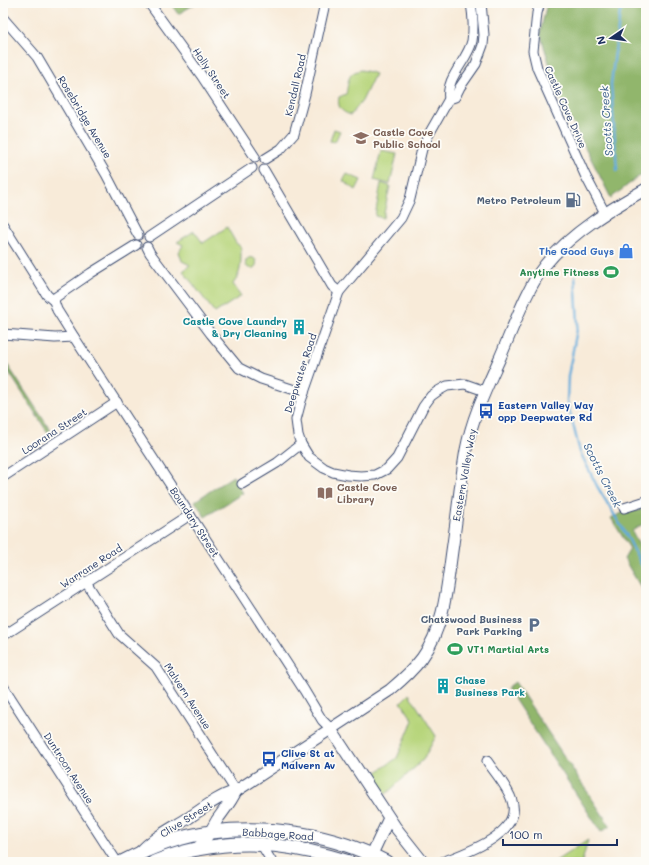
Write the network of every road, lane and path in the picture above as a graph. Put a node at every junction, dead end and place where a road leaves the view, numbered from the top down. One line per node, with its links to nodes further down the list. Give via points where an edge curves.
1 (149, 3): 8 (street, Holly Street, via 201,75)
2 (325, 3): 9 (street, Kendall Road, via 294,134 281,149)
3 (471, 3): 7 (street, Deepwater Road, via 472,42 455,73 448,91)
4 (481, 3): 7 (street, Deepwater Road, via 484,35 480,55 455,97)
5 (540, 3): 13 (street, Castle Cove Drive, via 533,51 537,68)
6 (3, 18): 15 (street, Rosebridge Avenue, via 37,58 106,174)
7 (449, 99): 19 (street, Deepwater Road, via 426,139 410,199 401,218)
8 (255, 157): 9 (street); 10 (street)
9 (265, 159): 11 (street)
10 (252, 168): 11 (street, via 256,171); 16 (street)
11 (264, 170): 19 (street, via 332,286)
12 (646, 190): 13 (main road, Eastern Valley Way)
13 (605, 213): 23 (main road, Eastern Valley Way, via 580,230 545,266 533,284)
14 (3, 225): 20 (street, Boundary Street, via 46,295)
15 (138, 234): 16 (street); 17 (street)
16 (149, 237): 18 (street)
17 (136, 245): 18 (street, via 140,248); 20 (street, via 60,294)
18 (147, 247): 24 (street, via 239,368 261,379)
19 (339, 292): 24 (street, Deepwater Road)
20 (54, 301): 22 (street, Boundary Street)
21 (3, 334): 22 (street)
22 (74, 337): 25 (street, Boundary Street)
23 (485, 391): 26 (street, Deepwater Road, via 465,384 447,386 431,396 397,458 387,469 375,475 333,472 315,463); 35 (main road, Eastern Valley Way, via 467,449 445,599 431,644 423,658 404,679)
24 (304, 393): 26 (street, Deepwater Road, via 296,420)
25 (117, 402): 27 (street, Loorana Street); 31 (street, Boundary Street)
26 (301, 444): 28 (street, via 277,463)
27 (3, 477)
28 (242, 484)
29 (646, 501): 30 (street)
30 (624, 508)
31 (190, 515): 32 (street, Warrane Road); 35 (street, Boundary Street, via 322,720)
32 (86, 582): 33 (street, Warrane Road); 37 (street, Malvern Avenue, via 119,634 156,666)
33 (3, 636)
34 (3, 686): 44 (street, Duntroon Avenue)
35 (330, 728): 37 (main road, Clive Street); 38 (main road, Boundary Street)
36 (487, 761): 51 (street, via 512,801 513,816 506,829 480,847)
37 (236, 791): 39 (main road, Clive Street, via 232,802); 42 (main road, Clive Street, via 224,795 149,842)
38 (389, 818): 43 (main road); 50 (main road, Boundary Street)
39 (211, 832): 41 (main road, Clive Street); 42 (highway, Babbage Road); 43 (highway, Babbage Road, via 252,830 317,836 338,842)
40 (261, 844): 41 (highway, Babbage Road); 47 (street); 48 (highway, Babbage Road, via 294,847)
41 (197, 849): 46 (highway, Babbage Road)
42 (139, 853): 45 (highway, Babbage Road)
43 (371, 858): 49 (highway, Babbage Road)
44 (118, 862)
45 (122, 862)
46 (154, 862)
47 (272, 862)
48 (349, 862)
49 (386, 862)
50 (423, 862)
51 (442, 862)

